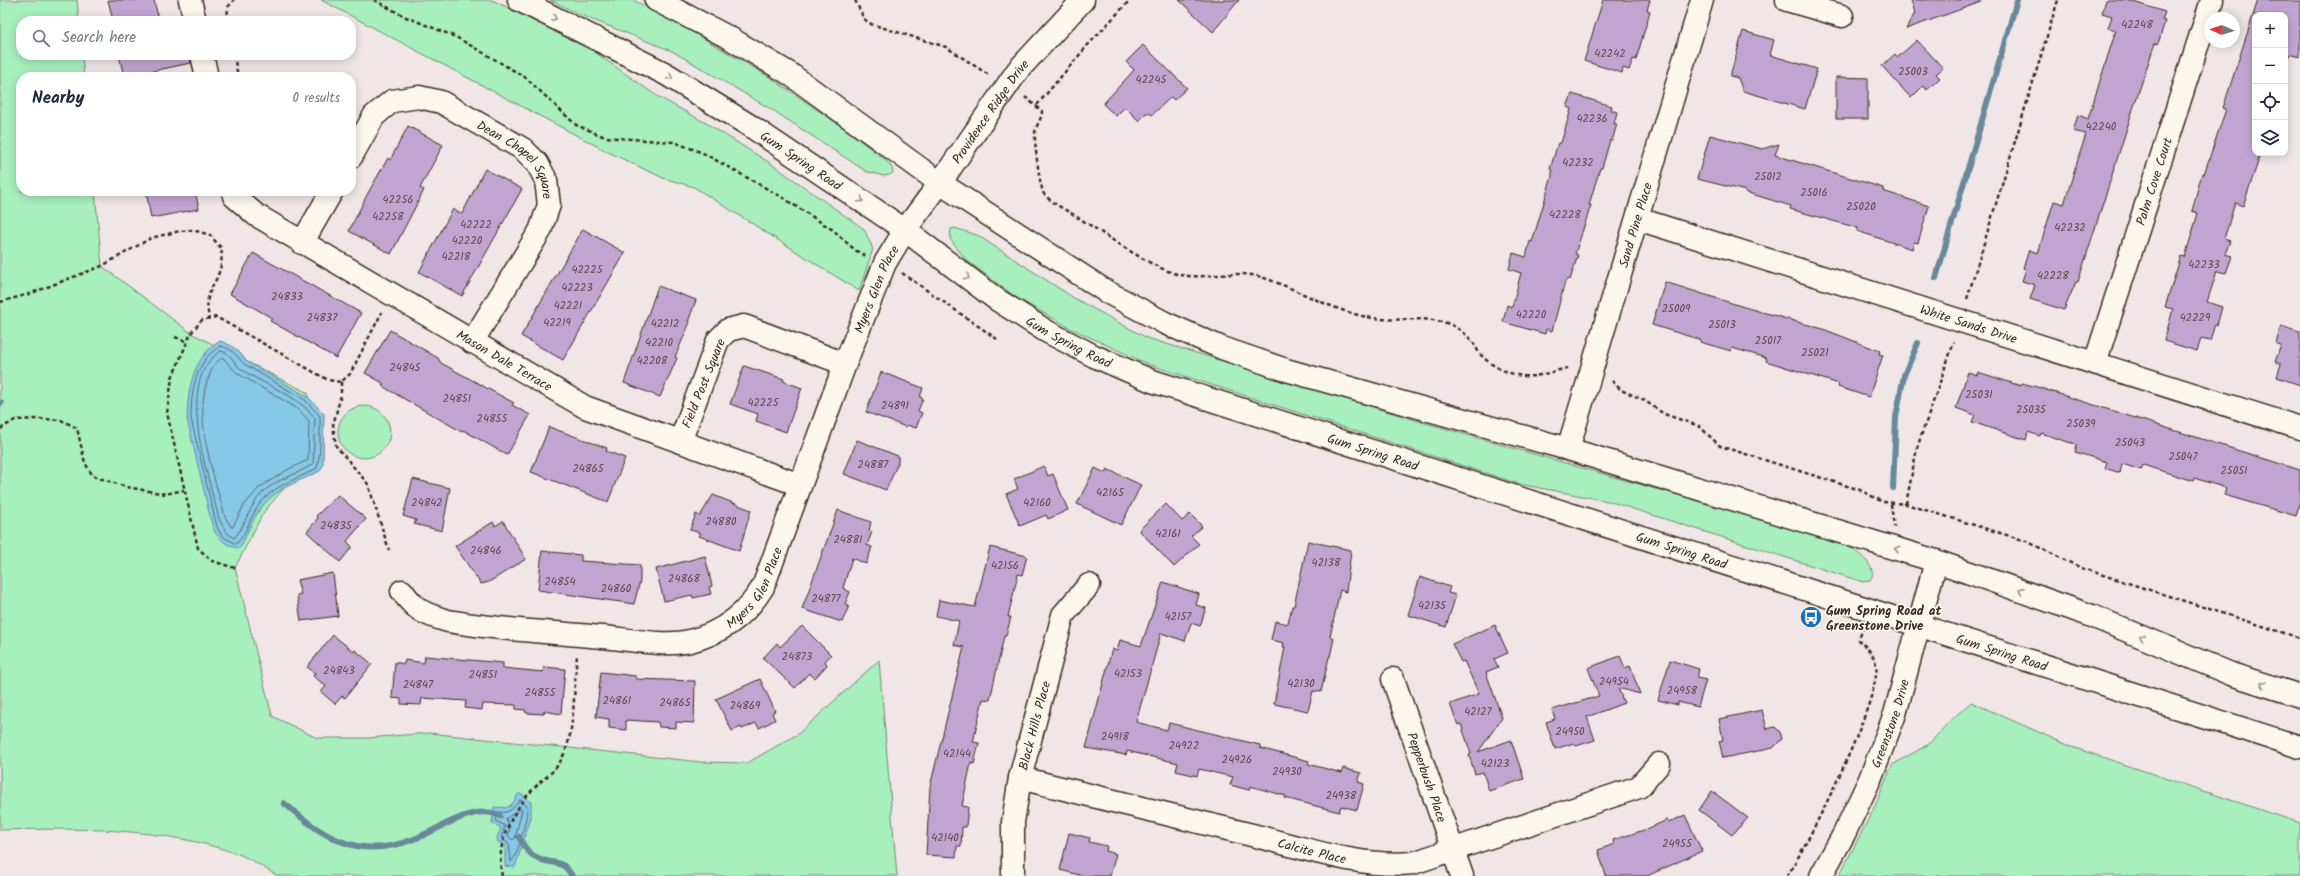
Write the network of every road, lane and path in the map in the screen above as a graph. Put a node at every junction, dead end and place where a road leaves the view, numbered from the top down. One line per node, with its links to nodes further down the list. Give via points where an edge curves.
1 (190, 0): 13 (street)
2 (234, 0): 14 (path, via 228,7)
3 (374, 0): 30 (path, via 406,17 456,37 525,78 576,125 605,138 674,142 703,153 780,196 833,230 854,250)
4 (519, 0): 28 (street, Gum Spring Road, one-way to 28, via 666,74 752,127)
5 (656, 0): 24 (street, via 728,36 790,74)
6 (855, 0): 20 (path, via 864,18 871,24 946,47)
7 (1083, 0): 24 (street, Providence Ridge Drive, via 1018,70)
8 (1130, 0): 22 (path, via 1086,46)
9 (1702, 0): 27 (street, Sand Pine Place)
10 (1787, 0): 15 (street)
11 (2058, 0): 32 (path)
12 (2212, 0): 41 (street, Palm Cove Court)
13 (194, 16)
14 (227, 16)
15 (1842, 16)
16 (203, 60): 18 (street)
17 (235, 60): 19 (path)
18 (205, 72)
19 (237, 72)
20 (996, 79)
21 (1021, 95): 22 (path)
22 (1038, 105): 43 (path, via 1042,117 1035,132 1035,141 1039,181 1046,196 1126,248 1172,273 1184,276 1230,273 1253,275 1290,286 1311,298 1361,316 1383,319 1416,318 1442,322 1455,327 1474,344 1482,357 1493,365 1523,376)
23 (356, 148): 39 (street, Dean Chapel Square, via 374,116 392,101 419,96 440,102 523,149 537,163 546,180 550,205 540,231)
24 (940, 183): 28 (street, Providence Ridge Drive); 49 (street, via 1108,292 1164,323 1222,348 1286,370)
25 (234, 196): 29 (street, Mason Dale Terrace, via 256,215)
26 (329, 196): 29 (street)
27 (1638, 218): 41 (street, White Sands Drive); 49 (street, Sand Pine Place)
28 (905, 230): 42 (street, Myers Glen Place, via 885,263); 60 (street, Gum Spring Road, one-way to 60, via 996,299 1046,330 1094,356 1152,381 1863,606)
29 (302, 243): 39 (street, Mason Dale Terrace)
30 (872, 256)
31 (901, 272): 37 (path)
32 (1967, 299)
33 (0, 302): 35 (path, via 29,294 102,266 151,238 193,230 210,235 222,249 221,265 209,290 206,305)
34 (385, 306): 45 (path, via 350,374)
35 (209, 318): 38 (path, via 202,320 191,333); 45 (path, via 216,317 328,380)
36 (175, 337): 38 (path)
37 (997, 339)
38 (188, 342): 51 (path, via 172,378 167,413)
39 (472, 342): 48 (street, Mason Dale Terrace, via 585,407)
40 (1954, 342): 53 (path, via 1917,448)
41 (2095, 363): 46 (street, White Sands Drive)
42 (845, 364): 48 (street, Field Post Square, via 744,326 728,330 718,340); 50 (street, Myers Glen Place)
43 (1569, 368)
44 (1612, 381): 52 (path, via 1621,390 1644,400 1664,414 1699,426 1720,446 1860,490)
45 (341, 382): 55 (path, via 341,395 333,425 336,446 368,484)
46 (2300, 428)
47 (0, 429): 51 (path, via 16,420 61,420 77,428 85,464 93,476 127,487 165,494)
48 (680, 442): 50 (street, Mason Dale Terrace)
49 (1568, 449): 56 (street, one-way to 49)
50 (800, 485): 59 (street, Myers Glen Place, via 763,587 754,603 724,628 688,642 649,641 448,621 425,615 412,606)
51 (184, 490): 57 (path, via 198,548 212,561)
52 (1891, 504): 53 (path); 54 (path)
53 (1906, 504): 62 (path, via 2026,541 2081,568)
54 (1893, 534)
55 (389, 550)
56 (1936, 561): 60 (street, Greenstone Drive); 65 (street, one-way to 56, via 2231,674 2092,616)
57 (235, 568)
58 (1089, 585): 68 (street, Black Hills Place, via 1063,615)
59 (402, 591)
60 (1917, 626): 66 (street, Gum Spring Road); 74 (street, Greenstone Drive, via 1895,714 1870,779)
61 (1863, 630): 73 (path, via 1858,640 1868,647 1876,664 1875,684 1851,750 1828,800)
62 (2300, 638)
63 (578, 652): 70 (path, via 567,746 552,774 535,787 509,825 502,843)
64 (1393, 679): 69 (street, Pepperbush Place)
65 (2300, 696)
66 (2300, 747)
67 (1659, 764): 69 (street, Calcite Place, via 1639,787)
68 (1020, 778): 69 (street, Calcite Place, via 1376,864 1414,863); 71 (street, Black Hills Place, via 1013,822)
69 (1453, 849): 72 (street, Pepperbush Place)
70 (502, 876)
71 (1014, 876)
72 (1462, 876)
73 (1787, 876)
74 (1821, 876)

